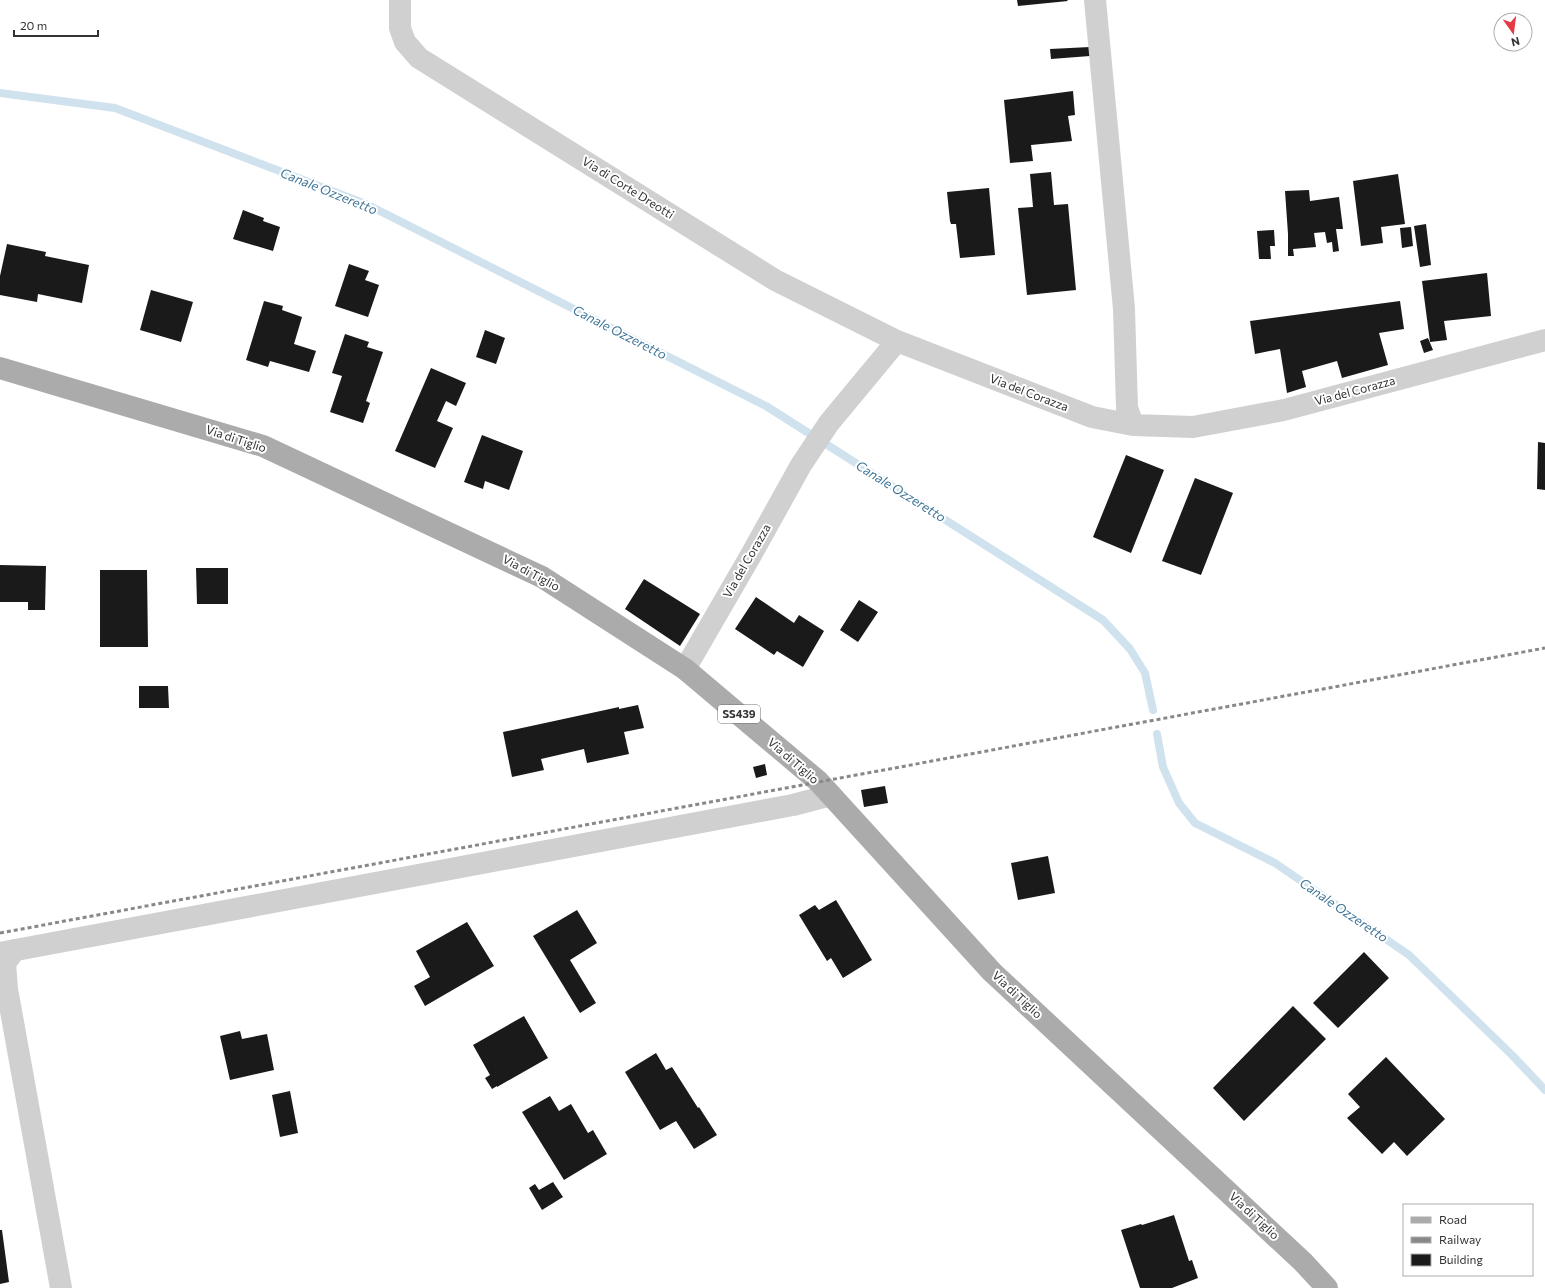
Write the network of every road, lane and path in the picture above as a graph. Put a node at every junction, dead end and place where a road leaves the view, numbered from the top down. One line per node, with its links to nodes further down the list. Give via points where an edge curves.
1 (400, 0): 4 (street, Via di Corte Dreotti, via 400,28 405,42 419,58 775,280)
2 (1095, 0): 6 (street, via 1124,309 1127,408)
3 (1545, 340): 6 (street, Via del Corazza, via 1276,412 1193,427)
4 (897, 341): 6 (street, Via del Corazza, via 1092,417); 7 (street, Via del Corazza, via 829,423 801,465)
5 (0, 368): 7 (main road, Via di Tiglio / SS439, via 263,446 542,577)
6 (1133, 425)
7 (685, 669): 8 (main road, Via di Tiglio / SS439)
8 (831, 794): 9 (street, via 793,805); 11 (main road, Via di Tiglio / SS439, via 992,972 1303,1262)
9 (8, 952): 10 (street, via 5,963 7,990)
10 (61, 1288)
11 (1327, 1288)

